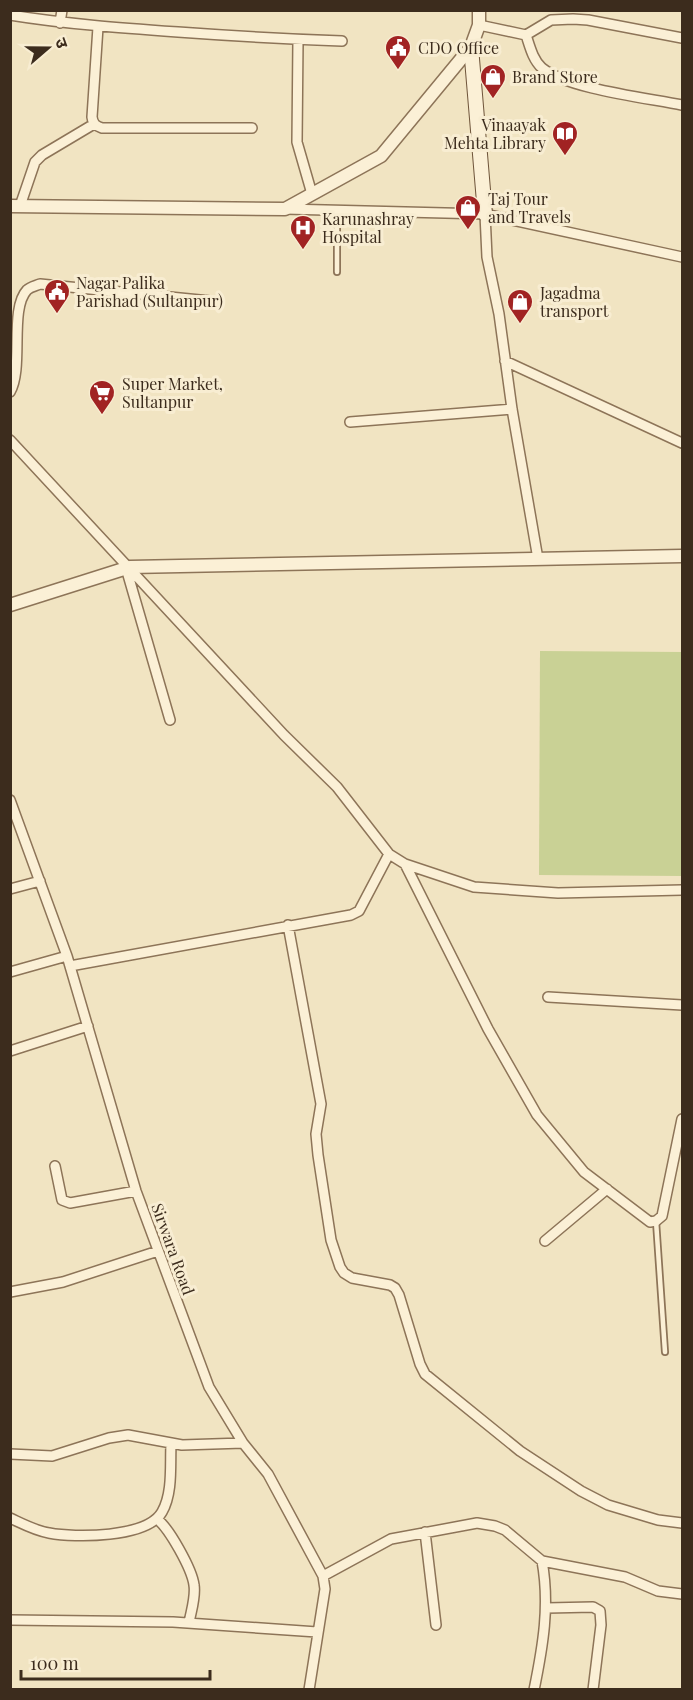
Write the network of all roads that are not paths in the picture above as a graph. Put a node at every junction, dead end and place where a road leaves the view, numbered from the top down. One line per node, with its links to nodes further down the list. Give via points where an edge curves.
1 (62, 10): 4 (street)
2 (479, 10): 5 (street)
3 (10, 15): 4 (street)
4 (60, 23): 6 (street)
5 (478, 25): 7 (street); 11 (street)
6 (98, 27): 9 (street); 13 (street)
7 (526, 35): 8 (street, via 551,20 573,19); 12 (street, via 541,68 556,77 586,87)
8 (682, 38)
9 (298, 40): 10 (street); 15 (street, via 297,142)
10 (342, 40)
11 (471, 46): 15 (street, via 381,156); 19 (main road)
12 (682, 105)
13 (94, 124): 14 (street, via 102,128); 16 (street, via 35,162)
14 (252, 128)
15 (312, 194): 17 (street)
16 (15, 206): 17 (street)
17 (285, 209): 18 (street)
18 (337, 211): 19 (street); 21 (lane)
19 (485, 214): 20 (street); 23 (street, via 487,257)
20 (682, 257)
21 (337, 272)
22 (210, 301): 24 (street, via 40,284 28,288 22,297 17,325 16,377)
23 (506, 361): 25 (street); 28 (street)
24 (10, 392)
25 (512, 409): 26 (street); 30 (street)
26 (350, 422)
27 (10, 440): 31 (street)
28 (682, 443)
29 (682, 556): 30 (street)
30 (538, 559): 31 (street)
31 (128, 567): 32 (street); 33 (street); 35 (street, via 337,788)
32 (10, 605)
33 (170, 720)
34 (10, 800): 37 (street, Sirwara Road)
35 (389, 854): 36 (street); 40 (street, via 359,911)
36 (405, 864): 39 (street, via 474,887 515,892); 50 (street, via 488,1029 537,1115 584,1172)
37 (40, 881): 38 (street); 41 (street, Sirwara Road)
38 (10, 890)
39 (682, 890)
40 (288, 925): 42 (street); 62 (street, via 321,1104 316,1134 318,1155 340,1267 352,1278 395,1288 425,1374 520,1451 608,1505)
41 (67, 956): 42 (street, Sirwara Road); 43 (street)
42 (70, 966): 46 (street, Sirwara Road)
43 (10, 972)
44 (548, 997): 45 (street)
45 (682, 1005)
46 (88, 1026): 47 (street); 51 (street, Sirwara Road)
47 (10, 1051)
48 (682, 1119): 52 (street, via 662,1216)
49 (55, 1166): 51 (street, via 65,1202)
50 (607, 1189): 52 (street, via 650,1222); 53 (street)
51 (136, 1191): 54 (street, Sirwara Road)
52 (656, 1221): 56 (lane)
53 (545, 1242)
54 (158, 1251): 55 (street, via 63,1281); 57 (street, Sirwara Road, via 209,1387)
55 (10, 1292)
56 (665, 1352)
57 (243, 1443): 58 (street); 65 (street, Sirwara Road, via 268,1474)
58 (171, 1444): 59 (street, via 128,1435 62,1454); 61 (street, via 167,1499)
59 (10, 1454)
60 (10, 1518): 61 (street, via 49,1533 87,1536 105,1536)
61 (157, 1519): 69 (street, via 171,1535 194,1584)
62 (682, 1523)
63 (425, 1532): 64 (street, via 477,1523 495,1526); 65 (street, via 382,1543); 70 (street)
64 (542, 1561): 66 (street, via 625,1577 658,1591); 67 (street)
65 (323, 1576): 71 (street, via 325,1589)
66 (682, 1594)
67 (547, 1608): 73 (street); 74 (street, via 594,1607 600,1611 602,1625)
68 (10, 1620): 69 (street)
69 (189, 1623): 71 (street)
70 (436, 1625)
71 (317, 1632): 72 (street)
72 (309, 1689)
73 (534, 1689)
74 (593, 1689)

